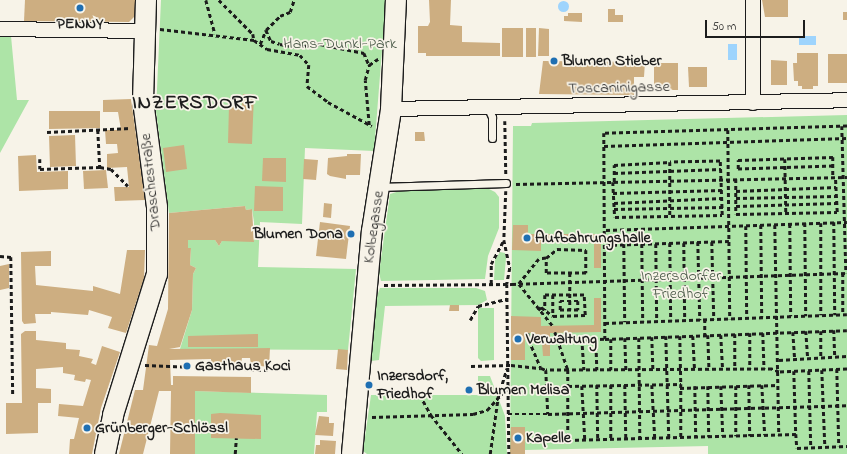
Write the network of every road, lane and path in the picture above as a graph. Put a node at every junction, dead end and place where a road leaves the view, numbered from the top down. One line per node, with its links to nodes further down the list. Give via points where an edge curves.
1 (146, 0): 9 (main road, Draschestraße)
2 (206, 0): 10 (path)
3 (219, 0): 11 (path, via 253,34)
4 (294, 0): 8 (path, via 290,12 280,16)
5 (396, 0): 18 (main road, Kolbegasse)
6 (753, 0): 16 (street)
7 (0, 29): 9 (street)
8 (266, 30): 12 (path); 14 (path, via 271,41 280,44 295,47 320,44 364,53)
9 (144, 31): 10 (path, via 160,29); 271 (main road, Draschestraße, via 143,101 157,208 157,274 114,415)
10 (215, 34): 11 (path)
11 (254, 40): 12 (path)
12 (260, 44): 20 (path, via 267,49 300,55 309,65 307,86 328,102)
13 (383, 57): 14 (path)
14 (369, 66): 20 (path, via 365,80)
15 (847, 100): 16 (street, Toscaninigasse)
16 (754, 103): 17 (street, Toscaninigasse)
17 (488, 108): 18 (street, Toscaninigasse); 27 (lane, via 492,117)
18 (391, 114): 20 (path, via 378,127); 53 (main road, Kolbegasse)
19 (505, 121): 51 (path)
20 (369, 126)
21 (842, 126): 22 (path); 25 (path); 28 (path)
22 (847, 126)
23 (138, 128): 24 (path)
24 (98, 130): 26 (path); 36 (path)
25 (728, 130): 30 (path); 31 (path, via 604,133)
26 (47, 132)
27 (492, 138)
28 (842, 138): 29 (path); 30 (path); 41 (path)
29 (847, 138)
30 (728, 142): 31 (path); 46 (path)
31 (604, 146): 49 (path)
32 (40, 159): 36 (path, via 40,169)
33 (785, 159): 35 (path, via 833,157); 37 (path); 37 (path, via 738,160 738,169)
34 (670, 162): 38 (path, via 720,161); 39 (path); 40 (path, via 614,164)
35 (833, 166): 37 (path); 43 (path)
36 (100, 167): 52 (path, via 111,169)
37 (785, 167): 44 (path)
38 (721, 169): 39 (path); 45 (path)
39 (670, 170): 40 (path); 48 (path)
40 (614, 173): 50 (path)
41 (842, 177): 42 (path); 43 (path); 75 (path)
42 (847, 177)
43 (834, 178): 44 (path); 54 (path)
44 (786, 179): 47 (path); 55 (path)
45 (722, 180): 46 (path); 48 (path); 56 (path)
46 (730, 180): 47 (path); 82 (path)
47 (736, 180): 58 (path)
48 (670, 181): 50 (path); 57 (path)
49 (605, 182): 50 (path); 51 (path); 83 (path)
50 (614, 182): 59 (path)
51 (506, 183): 53 (lane); 84 (path)
52 (128, 186)
53 (379, 187): 118 (main road, Kolbegasse)
54 (836, 187): 55 (path); 60 (path)
55 (786, 188): 58 (path); 61 (path)
56 (722, 190): 57 (path); 62 (path)
57 (670, 191): 59 (path); 64 (path)
58 (736, 191): 63 (path)
59 (613, 193): 65 (path)
60 (836, 196): 61 (path); 66 (path)
61 (786, 197): 63 (path); 67 (path)
62 (722, 198): 64 (path); 69 (path)
63 (736, 198): 68 (path)
64 (670, 200): 65 (path); 70 (path)
65 (614, 203): 71 (path)
66 (836, 203): 67 (path); 72 (path, via 837,212)
67 (786, 205): 68 (path); 72 (path)
68 (736, 206): 72 (path, via 736,214)
69 (723, 207): 70 (path); 73 (path, via 722,215)
70 (670, 208): 71 (path); 73 (path)
71 (614, 209): 73 (path, via 615,217)
72 (786, 213)
73 (670, 216)
74 (834, 222): 75 (path); 77 (path); 100 (path)
75 (846, 222): 97 (path)
76 (806, 223): 77 (path); 78 (path); 98 (path)
77 (820, 223): 99 (path)
78 (790, 224): 80 (path); 102 (path)
79 (761, 225): 80 (path); 81 (path); 104 (path)
80 (775, 225): 101 (path)
81 (746, 226): 82 (path); 103 (path)
82 (729, 227): 83 (path); 86 (path)
83 (605, 230): 93 (path)
84 (504, 240): 115 (path, via 490,264); 116 (path, via 510,268)
85 (712, 241): 86 (path); 88 (path); 105 (path)
86 (729, 241): 106 (path)
87 (684, 242): 88 (path); 90 (path); 107 (path)
88 (698, 242): 108 (path)
89 (656, 243): 90 (path); 92 (path); 109 (path)
90 (670, 243): 110 (path)
91 (624, 244): 92 (path); 93 (path); 111 (path)
92 (642, 244): 112 (path)
93 (606, 245): 113 (path)
94 (0, 256): 222 (path, via 11,257)
95 (546, 258): 96 (path, via 546,273); 96 (path, via 557,249 586,250 586,273); 117 (path, via 539,259)
96 (570, 273): 114 (path)
97 (845, 273): 100 (path); 126 (path)
98 (804, 274): 99 (path); 102 (path); 132 (path)
99 (820, 274): 100 (path); 128 (path)
100 (835, 274): 129 (path)
101 (776, 275): 102 (path); 104 (path); 134 (path)
102 (791, 275): 131 (path)
103 (747, 276): 104 (path); 106 (path); 135 (path)
104 (762, 276): 133 (path)
105 (714, 277): 106 (path); 108 (path); 137 (path)
106 (729, 277): 138 (path)
107 (685, 278): 108 (path); 110 (path); 140 (path)
108 (699, 278): 141 (path)
109 (656, 279): 110 (path); 112 (path); 142 (path)
110 (670, 279): 143 (path)
111 (625, 280): 112 (path); 113 (path); 144 (path)
112 (642, 280): 145 (path)
113 (606, 281): 114 (path); 146 (path)
114 (570, 282): 117 (path); 120 (path)
115 (491, 284): 116 (path); 118 (path)
116 (507, 284): 117 (path); 121 (path)
117 (520, 284): 123 (path)
118 (367, 285): 249 (main road, Kolbegasse)
119 (553, 295): 120 (path); 124 (path, via 545,295); 130 (path)
120 (570, 295): 122 (path); 130 (path, via 584,295 585,315)
121 (507, 299): 139 (path, via 478,306); 179 (path)
122 (570, 301): 125 (path); 125 (path, via 578,301 578,310); 125 (path, via 560,301 560,310)
123 (538, 310): 124 (path, via 541,307); 147 (path, via 551,320)
124 (545, 310): 130 (path)
125 (570, 310)
126 (843, 314): 127 (path); 129 (path)
127 (847, 314)
128 (821, 315): 129 (path); 132 (path)
129 (835, 315)
130 (553, 316)
131 (791, 316): 132 (path); 134 (path)
132 (806, 316)
133 (762, 317): 134 (path); 135 (path)
134 (777, 317): 153 (path)
135 (747, 318): 138 (path)
136 (705, 319): 137 (path); 141 (path); 159 (path)
137 (714, 319): 138 (path)
138 (730, 319)
139 (470, 320)
140 (685, 320): 141 (path); 143 (path)
141 (700, 320)
142 (657, 321): 143 (path); 145 (path)
143 (671, 321)
144 (625, 322): 145 (path); 146 (path)
145 (643, 322)
146 (605, 323): 169 (path)
147 (553, 326)
148 (834, 330): 149 (path); 151 (path); 172 (path)
149 (847, 330)
150 (806, 331): 151 (path); 154 (path); 175 (path)
151 (820, 331): 174 (path)
152 (555, 332): 190 (path)
153 (778, 332): 154 (path); 156 (path); 177 (path)
154 (793, 332): 176 (path)
155 (528, 333): 181 (path)
156 (763, 333): 158 (path); 185 (path)
157 (735, 334): 158 (path); 160 (path); 183 (path)
158 (750, 334): 184 (path)
159 (707, 335): 160 (path); 163 (path); 200 (path)
160 (721, 335): 182 (path)
161 (666, 336): 162 (path); 164 (path); 197 (path)
162 (680, 336): 163 (path); 198 (path)
163 (693, 336): 199 (path)
164 (652, 337): 166 (path); 196 (path)
165 (625, 338): 166 (path); 170 (path); 194 (path)
166 (639, 338): 195 (path)
167 (582, 339): 168 (path); 171 (path); 191 (path)
168 (596, 339): 169 (path); 192 (path)
169 (605, 339): 170 (path)
170 (611, 339): 193 (path)
171 (572, 340)
172 (835, 356): 173 (path); 174 (path)
173 (847, 356)
174 (821, 357): 175 (path)
175 (808, 358): 176 (path)
176 (795, 359): 177 (path)
177 (779, 360): 204 (path)
178 (141, 365): 188 (path)
179 (508, 365): 180 (path); 181 (path); 214 (path); 224 (path)
180 (471, 366)
181 (541, 368): 189 (path)
182 (723, 369): 183 (path); 200 (path)
183 (736, 369): 184 (path)
184 (750, 369): 185 (path)
185 (764, 369): 204 (path)
186 (837, 369): 187 (path); 201 (path); 228 (path)
187 (847, 369)
188 (269, 370)
189 (546, 370): 190 (path); 247 (path)
190 (568, 370): 191 (path); 215 (path)
191 (584, 370): 192 (path)
192 (596, 370): 193 (path)
193 (611, 370): 194 (path)
194 (626, 370): 195 (path)
195 (638, 370): 196 (path); 209 (path)
196 (653, 370): 197 (path)
197 (667, 370): 198 (path); 205 (path)
198 (681, 370): 199 (path); 217 (path)
199 (695, 370): 200 (path)
200 (709, 370)
201 (822, 370): 203 (path); 227 (path)
202 (794, 371): 203 (path); 204 (path); 230 (path)
203 (809, 371): 226 (path)
204 (780, 372): 213 (path)
205 (665, 384): 210 (path); 217 (path); 236 (path)
206 (597, 385): 207 (path); 216 (path); 241 (path)
207 (611, 385): 208 (path); 242 (path)
208 (625, 385): 209 (path); 243 (path)
209 (638, 385): 210 (path); 239 (path)
210 (652, 385): 240 (path)
211 (749, 385): 212 (path); 221 (path); 232 (path)
212 (762, 385): 213 (path); 233 (path)
213 (778, 385): 229 (path)
214 (508, 386): 224 (path); 246 (path)
215 (568, 386): 216 (path); 244 (path)
216 (582, 386): 245 (path)
217 (680, 386): 218 (path); 237 (path)
218 (695, 386): 219 (path); 238 (path)
219 (708, 386): 220 (path); 234 (path)
220 (721, 386): 221 (path); 235 (path)
221 (736, 386): 231 (path)
222 (13, 394)
223 (420, 395): 248 (path)
224 (498, 397): 248 (path, via 486,410 473,414); 275 (path)
225 (847, 405): 228 (path)
226 (810, 406): 227 (path); 230 (path); 270 (path)
227 (824, 406): 228 (path); 267 (path)
228 (839, 406): 268 (path)
229 (778, 407): 230 (path); 233 (path); 252 (path)
230 (796, 407): 250 (path)
231 (736, 408): 232 (path); 235 (path); 254 (path)
232 (750, 408): 233 (path); 255 (path)
233 (763, 408): 251 (path)
234 (708, 409): 235 (path); 238 (path); 258 (path)
235 (722, 409): 253 (path)
236 (667, 410): 237 (path); 240 (path); 262 (path)
237 (680, 410): 238 (path); 256 (path)
238 (696, 410): 257 (path)
239 (639, 411): 240 (path); 243 (path); 260 (path)
240 (653, 411): 261 (path)
241 (598, 412): 242 (path); 245 (path); 266 (path)
242 (611, 412): 243 (path); 263 (path)
243 (626, 412): 264 (path)
244 (568, 413): 245 (path); 247 (path); 265 (path, via 568,440)
245 (583, 413): 265 (path)
246 (508, 414): 247 (path); 276 (path)
247 (548, 414)
248 (431, 415): 249 (path); 274 (path)
249 (355, 418): 273 (main road, Kolbegasse)
250 (796, 434): 252 (path); 270 (path, via 797,448)
251 (765, 435): 252 (path); 255 (path)
252 (779, 435)
253 (723, 436): 254 (path); 258 (path)
254 (736, 436): 255 (path)
255 (750, 436)
256 (681, 437): 257 (path); 262 (path)
257 (696, 437): 258 (path)
258 (709, 437)
259 (236, 438): 272 (path)
260 (640, 438): 261 (path); 264 (path)
261 (655, 438): 262 (path)
262 (669, 438)
263 (611, 439): 264 (path); 266 (path)
264 (626, 439)
265 (585, 440): 266 (path)
266 (598, 440)
267 (825, 446): 268 (path); 270 (path)
268 (839, 446): 269 (path)
269 (847, 446)
270 (811, 447)
271 (105, 454)
272 (235, 454)
273 (352, 454)
274 (462, 454)
275 (490, 454)
276 (508, 454)

